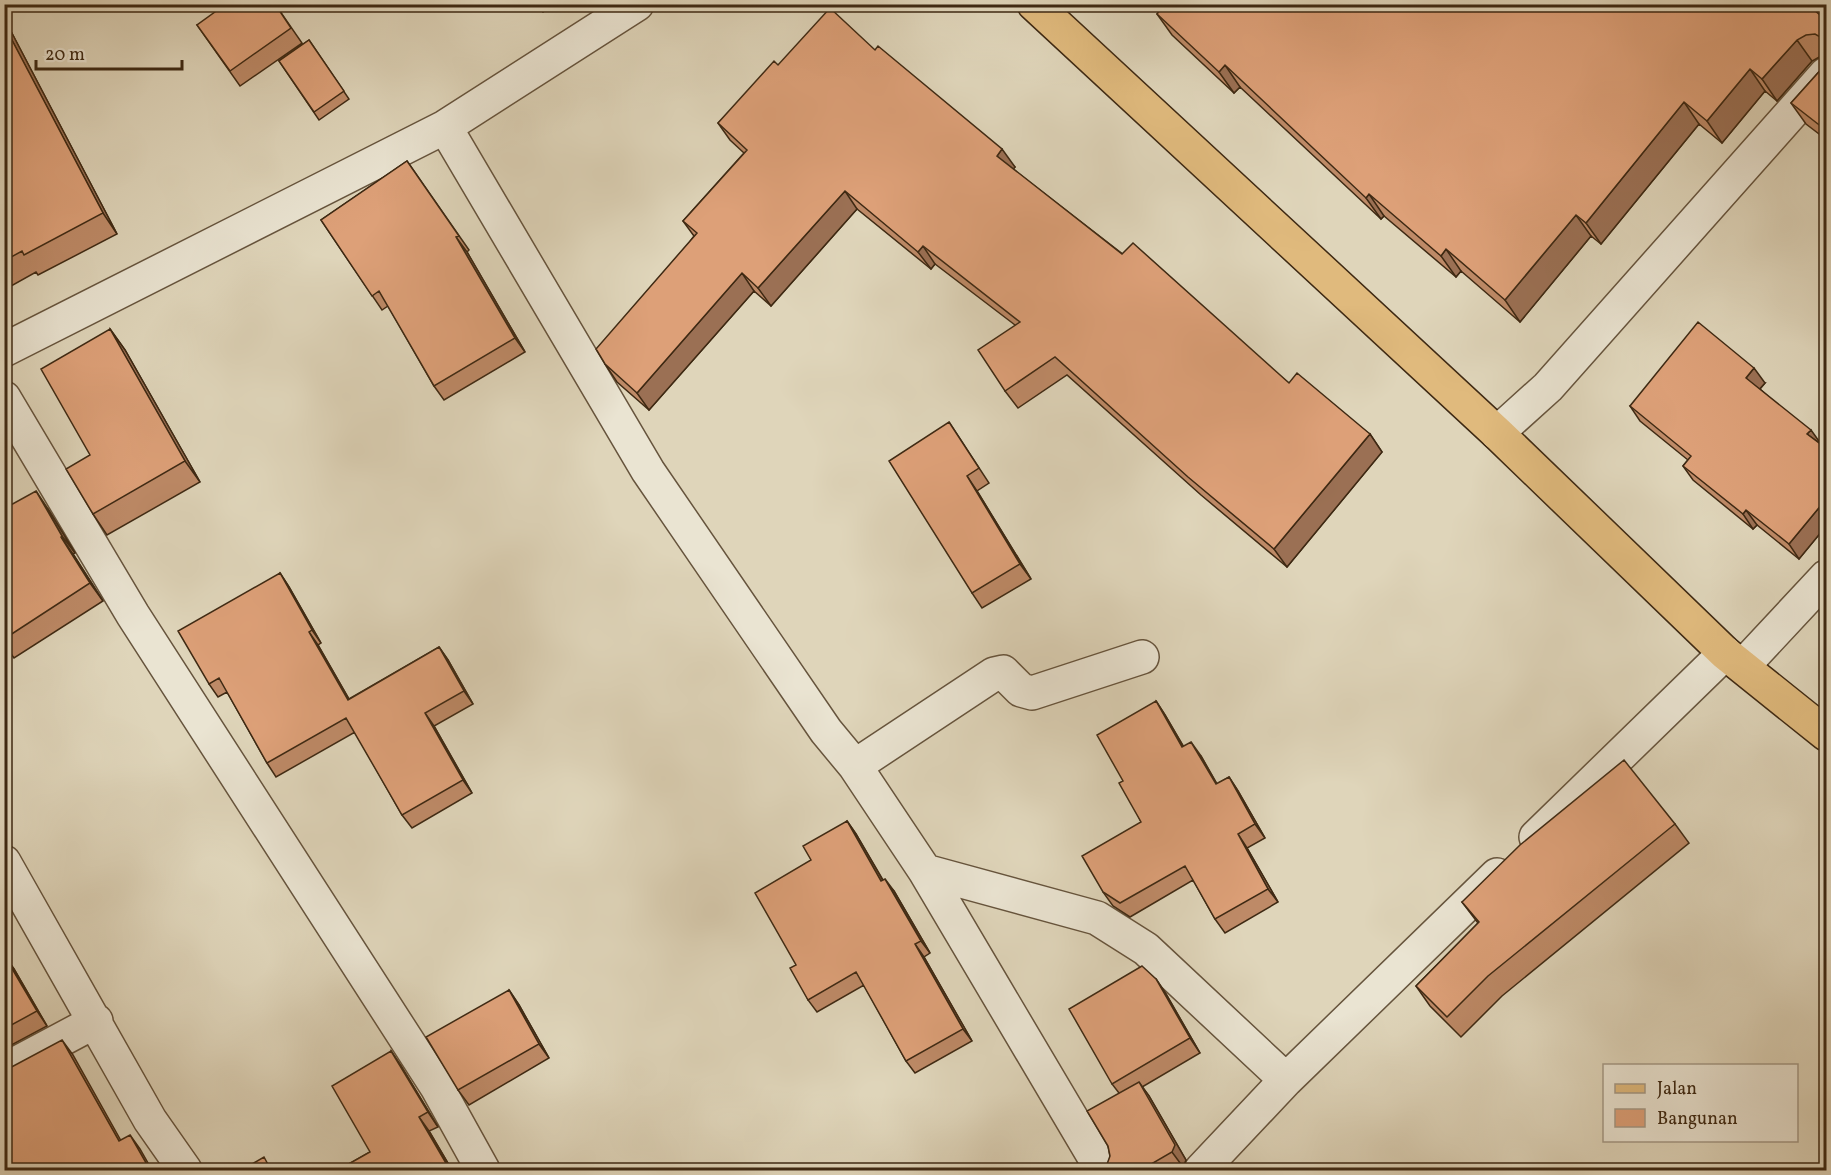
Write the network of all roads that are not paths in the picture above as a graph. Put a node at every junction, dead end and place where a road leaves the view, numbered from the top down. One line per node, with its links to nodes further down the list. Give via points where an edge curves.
1 (637, 4): 4 (street)
2 (1034, 4): 7 (main road)
3 (1827, 74): 7 (street, via 1548,387)
4 (445, 127): 5 (street); 12 (street, via 648,471 826,731)
5 (4, 350)
6 (4, 398): 19 (street, via 133,615 436,1087)
7 (1497, 433): 10 (main road)
8 (1827, 577): 10 (street)
9 (1142, 657): 12 (street, via 1032,693 1022,690 1004,672 994,674)
10 (1734, 659): 11 (main road); 17 (street)
11 (1827, 734)
12 (855, 766): 14 (street)
13 (4, 862): 15 (street)
14 (925, 871): 17 (street, via 1097,918 1146,949); 20 (street)
15 (96, 1021): 16 (street); 18 (street, via 150,1120)
16 (4, 1070)
17 (1286, 1080): 21 (street)
18 (185, 1170)
19 (483, 1170)
20 (1101, 1170)
21 (1201, 1170)

